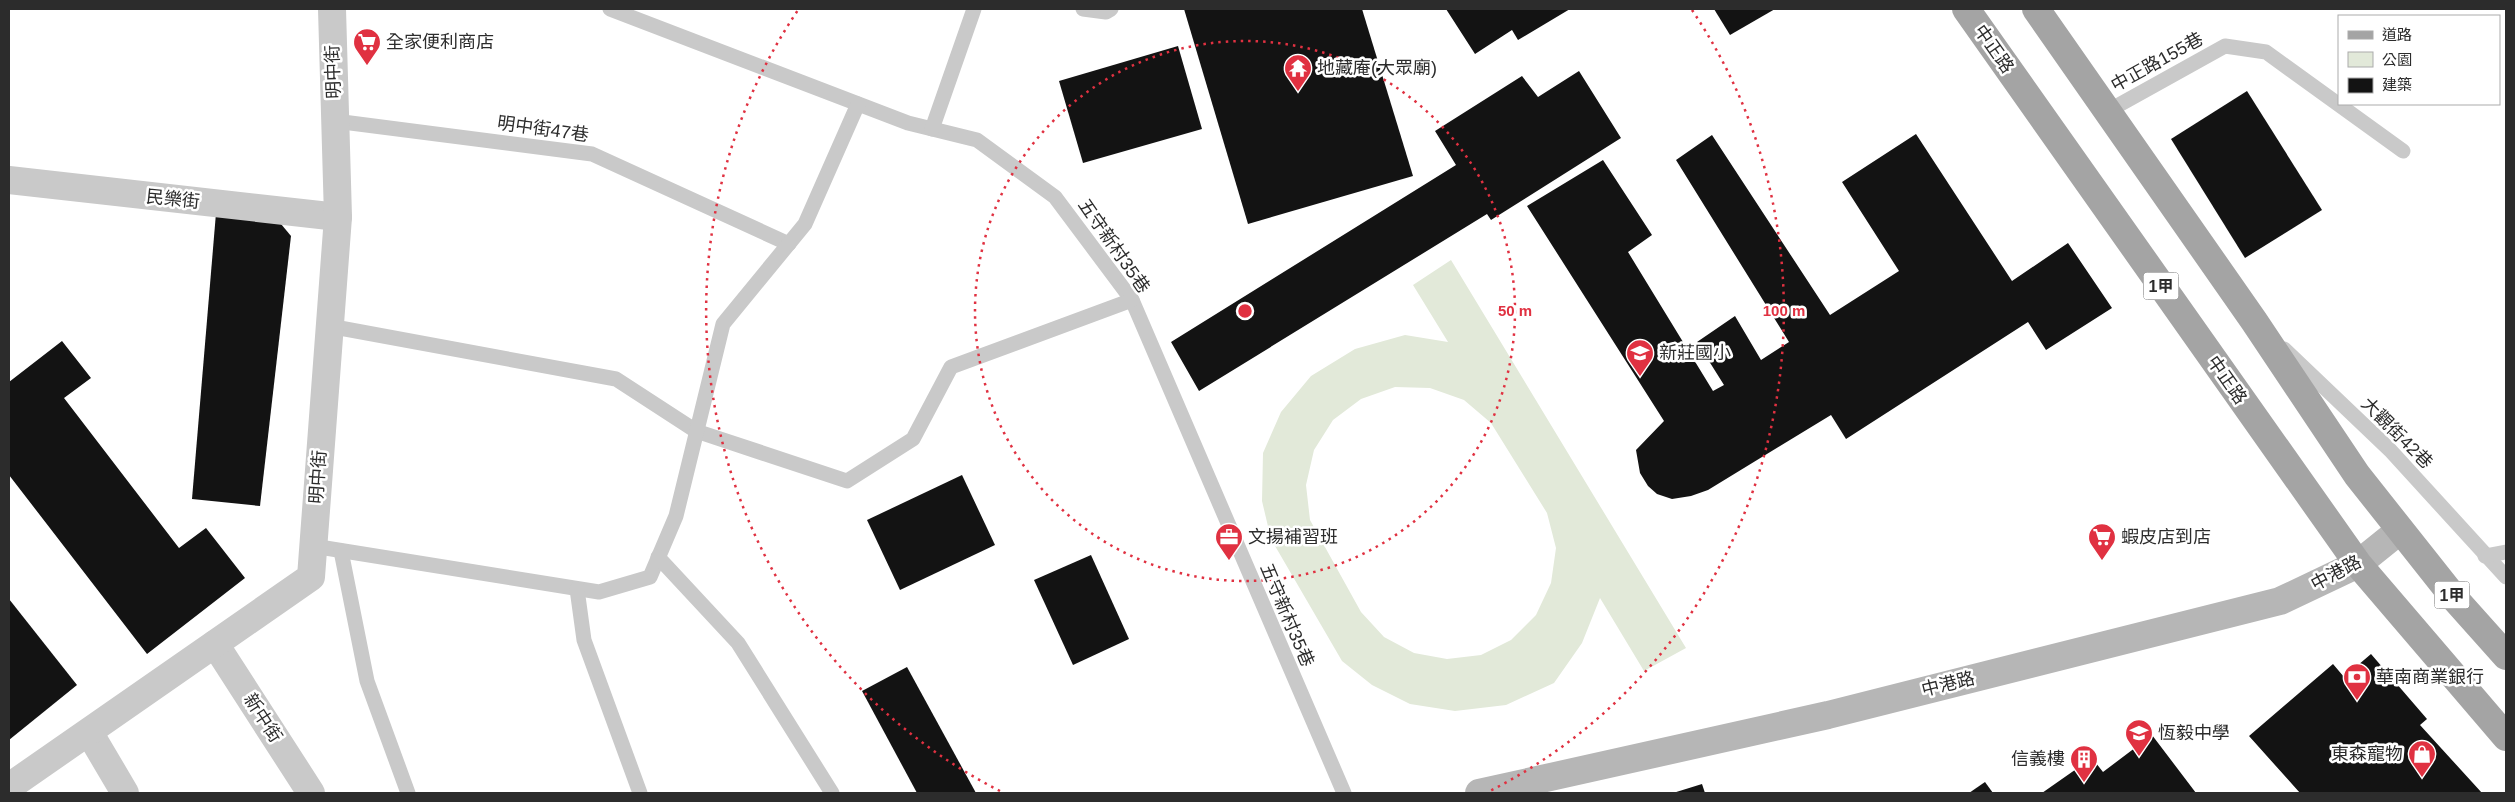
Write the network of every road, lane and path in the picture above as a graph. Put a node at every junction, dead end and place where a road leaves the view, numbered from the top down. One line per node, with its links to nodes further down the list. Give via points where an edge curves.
1 (332, 9): 12 (street, 明中街)
2 (610, 9): 8 (lane, 五守新村35巷)
3 (974, 9): 13 (lane)
4 (1083, 9): 5 (lane, via 1106,12)
5 (1111, 9)
6 (1966, 9): 28 (main road, 中正路 / 1甲)
7 (2036, 9): 11 (main road, 1甲)
8 (858, 104): 13 (lane, 五守新村35巷); 17 (lane, via 805,224)
9 (2338, 104): 11 (lane, 中正路155巷, via 2266,52 2225,46)
10 (2339, 105): 14 (lane, 中正路155巷)
11 (2108, 111): 19 (main road, 1甲)
12 (335, 121): 16 (street, 明中街); 17 (lane, 明中街47巷, via 592,154)
13 (932, 129): 18 (lane, 五守新村35巷, via 977,140 1055,197)
14 (2403, 151)
15 (9, 180): 16 (street, 民樂街)
16 (338, 217): 20 (street, 明中街)
17 (788, 244): 21 (lane, via 724,324)
18 (1132, 300): 21 (lane, via 951,367 914,439 847,481); 41 (lane, 五守新村35巷)
19 (2254, 321): 22 (main road, 1甲, via 2357,475); 26 (lane, 大觀街42巷, via 2390,450)
20 (329, 326): 21 (lane, via 616,379); 23 (street, 明中街)
21 (696, 431): 27 (lane, via 676,516)
22 (2399, 531): 28 (street, 中港路); 32 (main road, 1甲)
23 (313, 546): 24 (lane); 31 (street, 明中街, via 311,577)
24 (341, 551): 30 (lane); 38 (lane, via 367,681)
25 (2506, 552): 26 (lane)
26 (2485, 556): 29 (lane, 大觀街42巷)
27 (658, 557): 30 (lane, via 650,576 599,592); 40 (lane, via 738,643)
28 (2358, 564): 34 (main road, 中正路 / 1甲); 42 (street, 中港路, via 2280,601 1828,714)
29 (2506, 577)
30 (578, 589): 39 (lane, via 584,640)
31 (215, 644): 33 (street, 明中街); 37 (street, 新中街)
32 (2506, 656)
33 (89, 732): 35 (street, 明中街); 36 (street)
34 (2506, 737)
35 (9, 788)
36 (125, 793)
37 (311, 793)
38 (408, 793)
39 (640, 793)
40 (832, 793)
41 (1344, 793)
42 (1479, 793)

